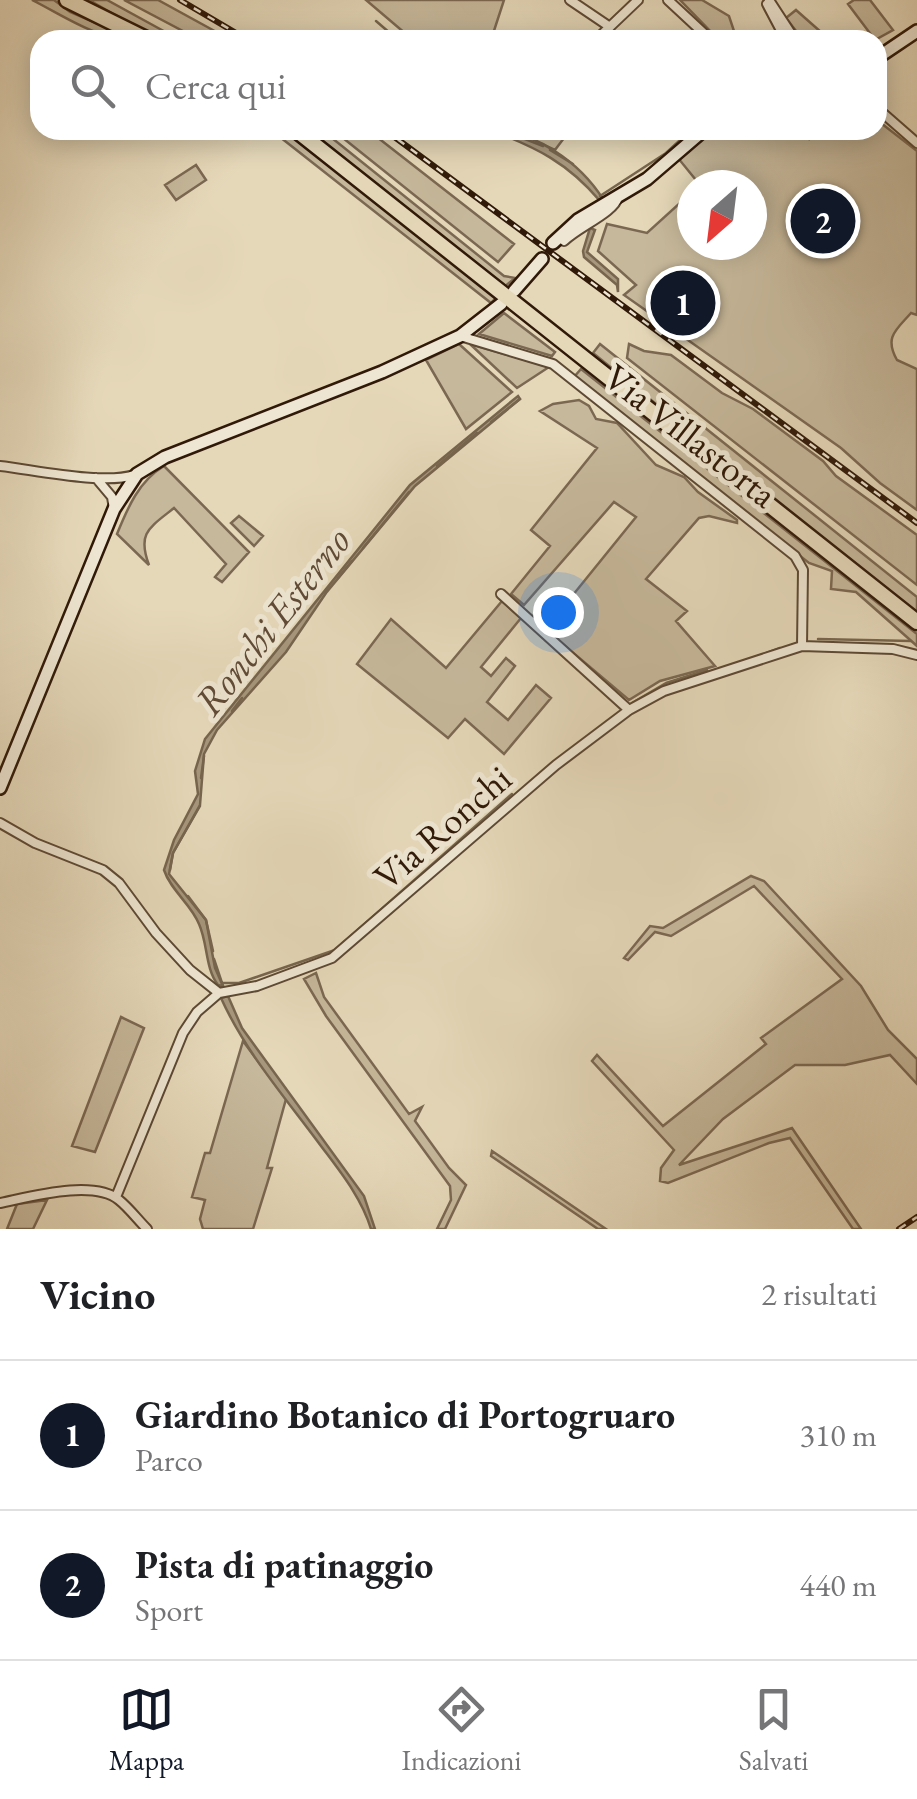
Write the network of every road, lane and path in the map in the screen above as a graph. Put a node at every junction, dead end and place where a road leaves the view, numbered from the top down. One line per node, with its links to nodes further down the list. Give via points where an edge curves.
1 (67, 0): 7 (highway)
2 (570, 0): 6 (street)
3 (638, 0): 6 (street)
4 (668, 0): 9 (street)
5 (767, 0): 10 (street); 11 (street)
6 (610, 27): 8 (street)
7 (128, 30)
8 (607, 30)
9 (701, 30)
10 (784, 30)
11 (786, 30)
12 (917, 31): 13 (street)
13 (887, 50)
14 (887, 117): 17 (street)
15 (309, 140): 28 (highway)
16 (693, 140): 18 (street, via 647,180 572,224)
17 (917, 143)
18 (558, 242)
19 (542, 258): 20 (street)
20 (514, 291)
21 (501, 304): 22 (street)
22 (460, 336): 24 (street, via 165,456); 29 (street, Via Villastorta, via 553,364 795,556 802,570)
23 (0, 466): 25 (street)
24 (137, 474): 25 (street); 26 (street)
25 (96, 478): 26 (street)
26 (114, 509): 32 (street)
27 (501, 594): 31 (street)
28 (917, 622)
29 (802, 646): 30 (street, Via Ronchi); 31 (street, Via Ronchi, via 664,691)
30 (917, 655)
31 (629, 710): 34 (street, Via Ronchi, via 332,958)
32 (0, 788)
33 (1, 822): 34 (street, via 103,870 190,970)
34 (224, 992): 35 (street, via 183,1033)
35 (116, 1197): 36 (street, via 65,1191); 37 (street)
36 (0, 1203)
37 (147, 1229)

